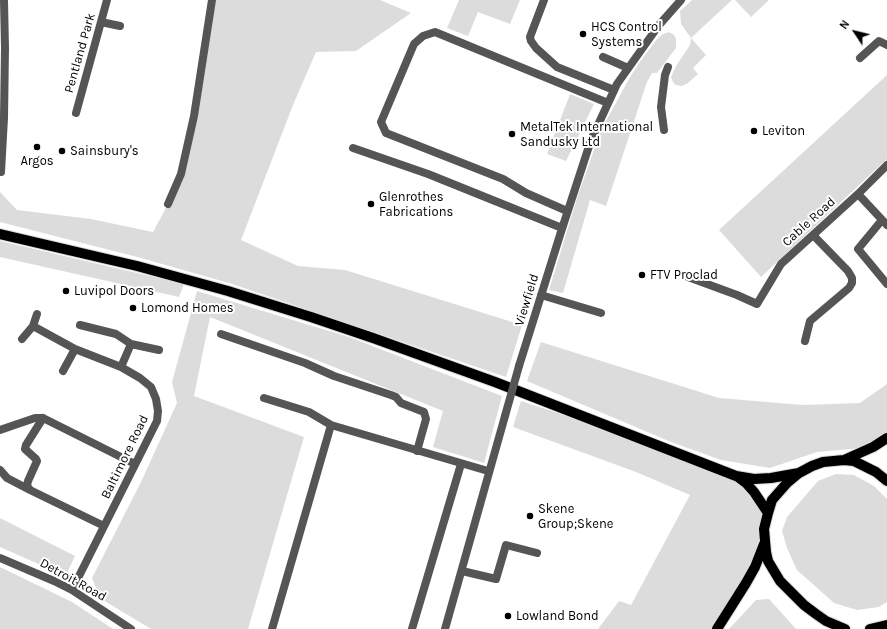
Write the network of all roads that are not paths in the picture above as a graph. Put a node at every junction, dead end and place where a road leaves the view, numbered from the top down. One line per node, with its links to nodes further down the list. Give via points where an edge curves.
1 (4, 0): 19 (street, via 4,118)
2 (107, 0): 6 (street, Pentland Park)
3 (212, 0): 21 (street, via 194,116 181,174)
4 (544, 0): 13 (street, via 530,37 536,48 557,67)
5 (681, 0): 12 (street, Viewfield)
6 (101, 22): 7 (street); 15 (street, Pentland Park)
7 (120, 26)
8 (887, 46): 10 (street, via 879,41)
9 (603, 57): 12 (street)
10 (860, 58)
11 (668, 67): 16 (street, via 661,107)
12 (628, 68): 13 (street, Viewfield)
13 (614, 90): 14 (street, Viewfield)
14 (608, 103): 22 (street, Viewfield, via 591,140); 22 (street, via 435,32 423,36 414,44 381,122 386,132 503,179 526,193)
15 (76, 113)
16 (664, 130)
17 (353, 148): 24 (street, via 428,174)
18 (887, 165): 20 (street, Cable Road)
19 (1, 172)
20 (858, 194): 23 (street); 26 (street, Cable Road)
21 (168, 204)
22 (567, 211): 24 (street, Viewfield)
23 (885, 222): 28 (street, via 858,249)
24 (562, 228): 29 (street, Viewfield)
25 (0, 234): 54 (main road, via 137,266 311,317 495,382)
26 (813, 235): 27 (street, Cable Road, via 781,264 757,304); 36 (street, via 848,271 852,283 810,322)
27 (688, 277)
28 (887, 284)
29 (541, 295): 30 (street); 52 (street, Viewfield, bridge)
30 (601, 313)
31 (37, 314): 33 (street)
32 (80, 325): 37 (street, via 116,334)
33 (33, 326): 35 (street); 38 (street, Baltimore Road)
34 (221, 334): 47 (street, via 391,395 401,403 421,410 426,414 426,419)
35 (22, 339)
36 (805, 341)
37 (131, 344): 39 (street); 40 (street)
38 (76, 349): 40 (street, Baltimore Road); 41 (street)
39 (159, 350)
40 (121, 367): 49 (street, Baltimore Road, via 151,387 158,411 157,421)
41 (63, 371)
42 (264, 398): 44 (street, via 309,412)
43 (43, 418): 45 (street, via 35,418); 49 (street); 56 (street, via 25,449 37,462 28,481 27,486)
44 (331, 425): 47 (street); 66 (street)
45 (0, 430)
46 (887, 438): 48 (main road)
47 (417, 451): 50 (street)
48 (844, 460): 53 (main road, via 823,462); 55 (main road, via 864,465)
49 (135, 464): 58 (street, Baltimore Road)
50 (461, 464): 52 (street); 67 (street)
51 (0, 470): 56 (street, via 7,478)
52 (488, 471): 62 (street, Viewfield)
53 (799, 473): 54 (main road, via 754,479); 57 (main road, via 772,500)
54 (736, 476): 57 (main road, via 754,492)
55 (887, 481)
56 (30, 490): 58 (street)
57 (768, 513): 59 (main road)
58 (104, 526): 63 (street, Baltimore Road)
59 (764, 541): 69 (main road, via 746,584); 70 (main road, via 768,561 780,582 816,614)
60 (537, 553): 62 (street, via 506,545 496,579)
61 (0, 558): 63 (street, Detroit Road)
62 (462, 571): 68 (street, Viewfield)
63 (72, 590): 65 (street, Detroit Road)
64 (886, 626): 71 (main road)
65 (131, 629)
66 (272, 629)
67 (412, 629)
68 (445, 629)
69 (717, 629)
70 (845, 629)
71 (870, 629)

